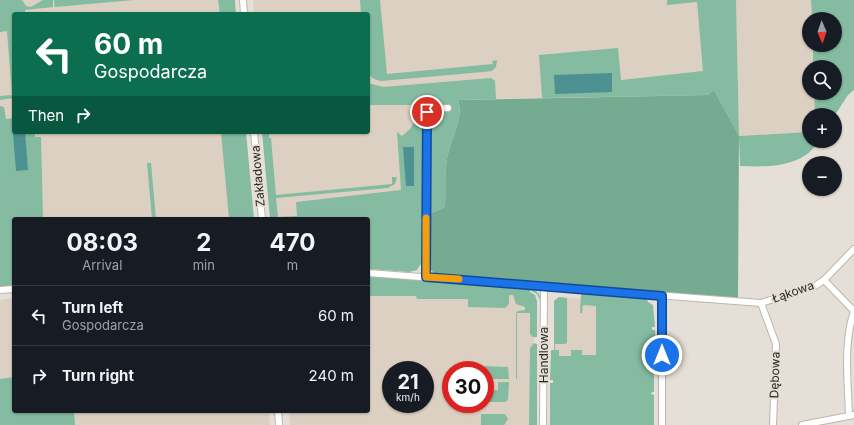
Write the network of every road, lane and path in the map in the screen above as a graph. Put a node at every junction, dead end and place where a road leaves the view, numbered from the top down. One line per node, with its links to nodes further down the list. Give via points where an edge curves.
1 (243, 0): 2 (street)
2 (244, 12)
3 (448, 108): 8 (street, via 431,109 426,113)
4 (254, 134): 5 (street, Zakładowa)
5 (262, 217)
6 (854, 249): 9 (street, Łąkowa)
7 (370, 273): 8 (street, Łąkowa)
8 (426, 277): 10 (street, Łąkowa)
9 (824, 280): 14 (street, Łąkowa, via 804,290); 15 (street)
10 (544, 286): 13 (street, Łąkowa); 19 (street, Handlowa)
11 (12, 289): 12 (street)
12 (0, 290)
13 (662, 296): 14 (street, Łąkowa); 20 (street)
14 (762, 303): 21 (street, Dębowa, via 776,344)
15 (854, 311): 17 (street, via 849,325 847,350)
16 (278, 413): 18 (street)
17 (852, 415): 22 (street)
18 (279, 425)
19 (543, 425)
20 (662, 425)
21 (773, 425)
22 (802, 425)

